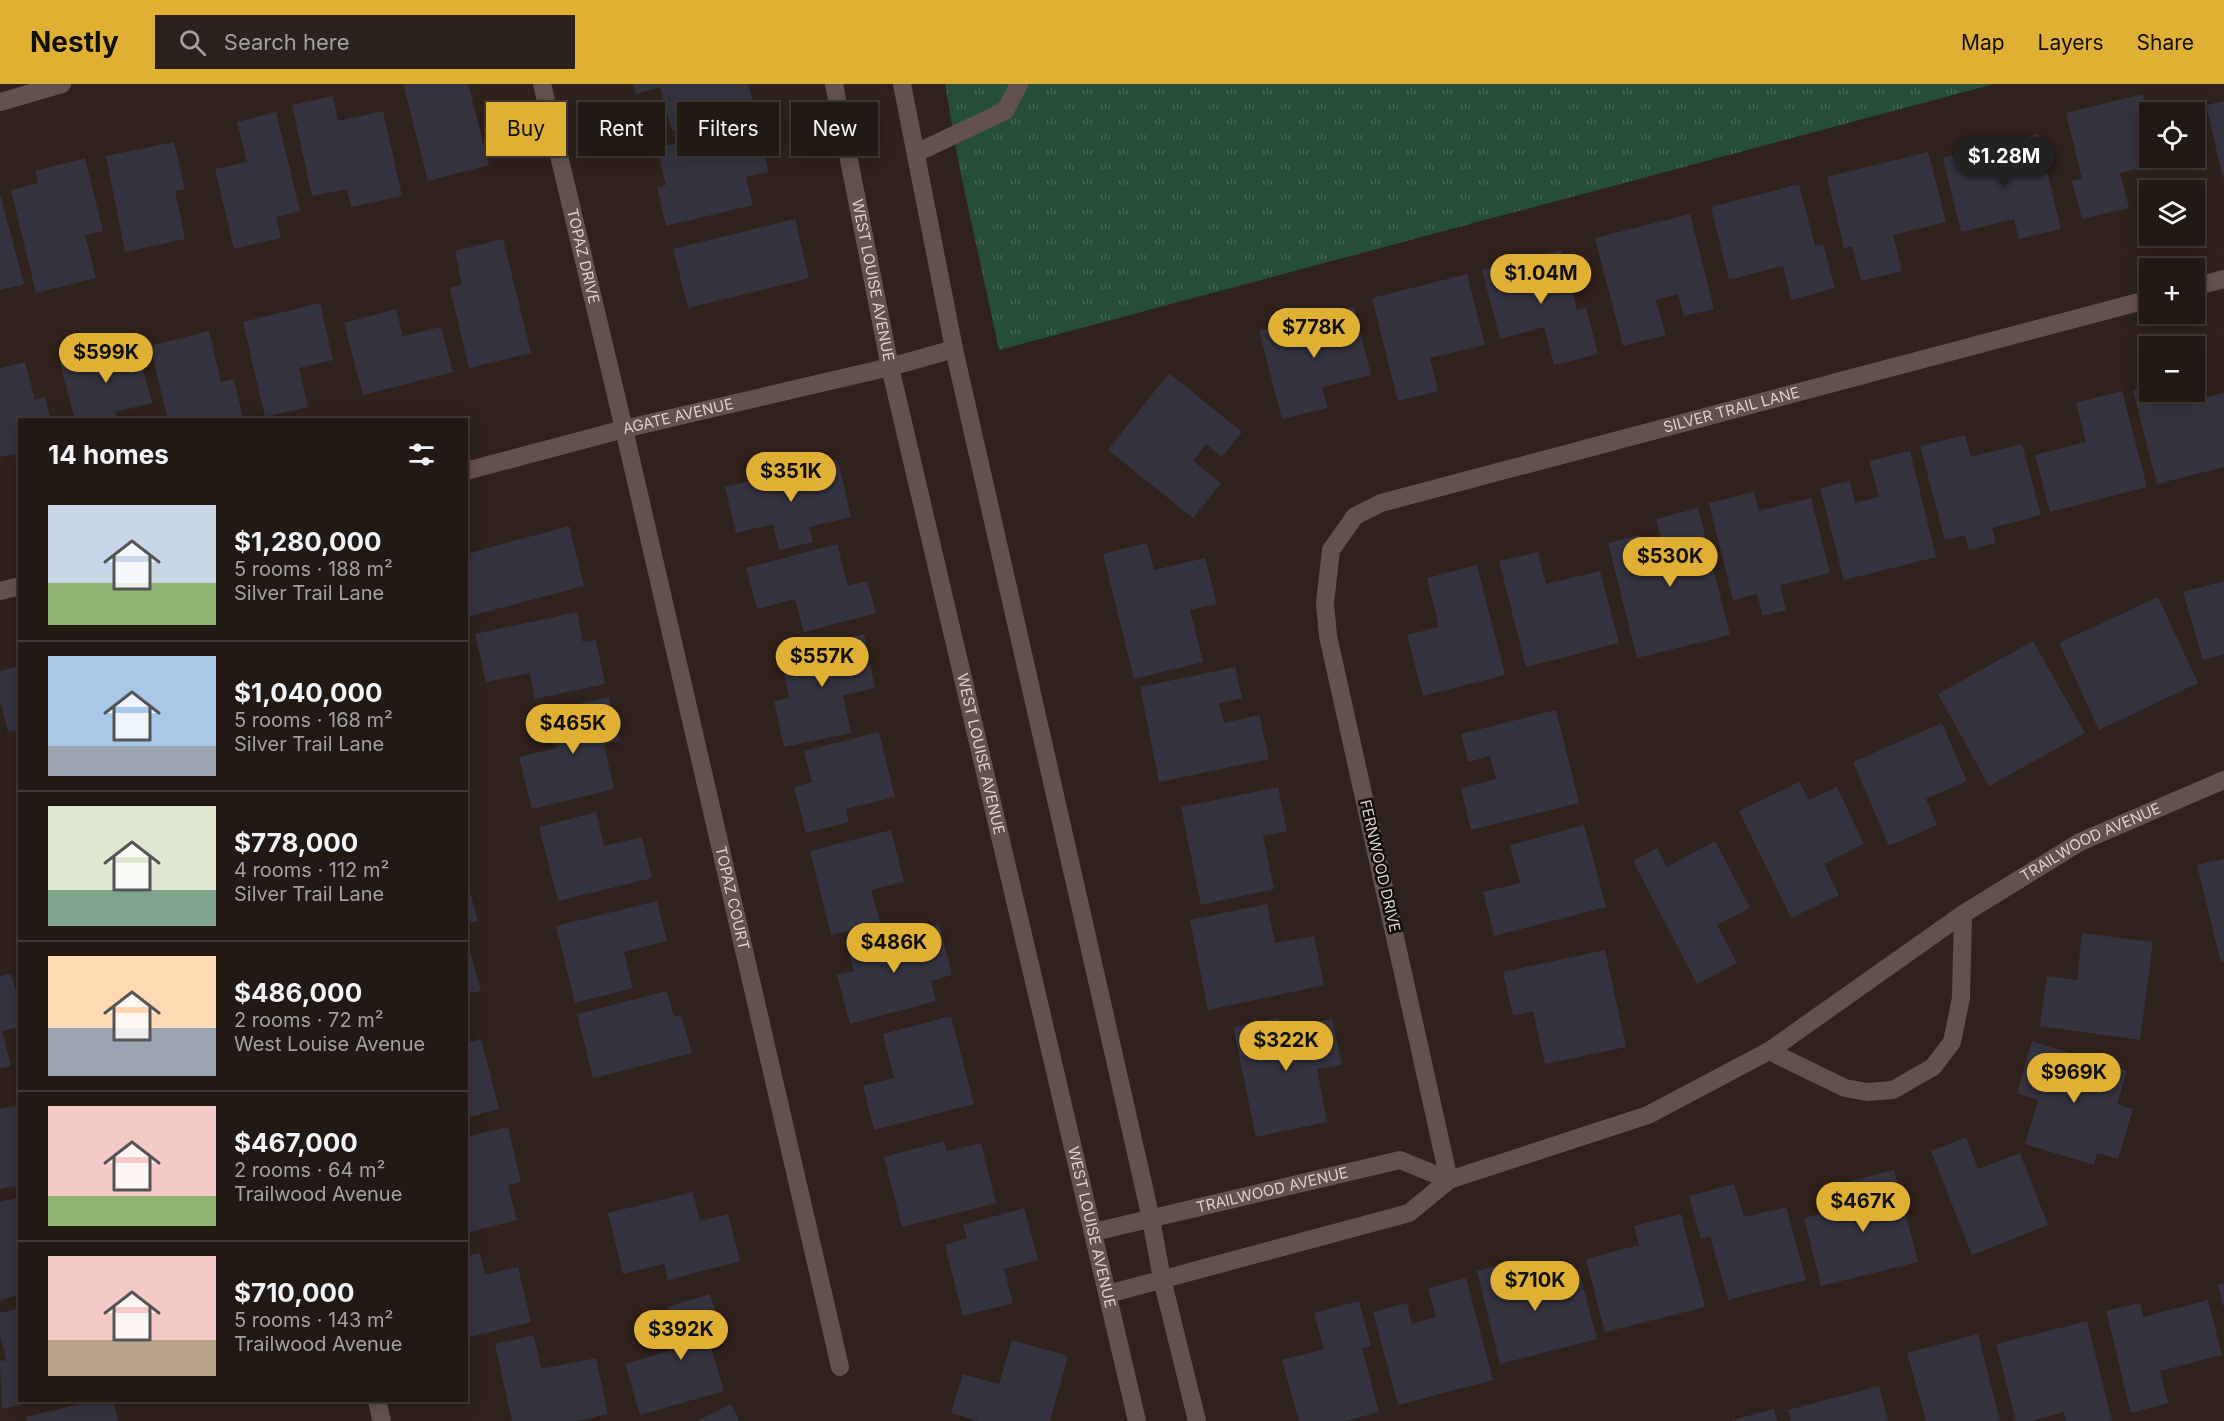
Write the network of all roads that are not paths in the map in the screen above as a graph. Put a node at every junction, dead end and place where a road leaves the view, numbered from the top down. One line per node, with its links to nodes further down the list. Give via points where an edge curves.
1 (62, 84): 6 (street)
2 (542, 84): 13 (street, TOPAZ DRIVE)
3 (834, 84): 12 (street, WEST LOUISE AVENUE)
4 (902, 84): 7 (street)
5 (1019, 84): 7 (street, via 1005,111)
6 (0, 102)
7 (916, 153): 11 (street)
8 (2224, 279): 9 (street)
9 (2205, 284)
10 (2139, 302): 15 (street, SILVER TRAIL LANE, via 1381,503 1355,516)
11 (954, 349): 12 (street, AGATE AVENUE); 22 (street)
12 (890, 367): 13 (street, AGATE AVENUE); 23 (street, WEST LOUISE AVENUE)
13 (624, 429): 14 (street, AGATE AVENUE); 26 (street, TOPAZ COURT)
14 (468, 470)
15 (1331, 550): 21 (street, FERNWOOD DRIVE, via 1325,603 1328,636)
16 (18, 586): 17 (street)
17 (0, 591)
18 (2224, 780): 19 (street, TRAILWOOD AVENUE, via 2080,842)
19 (1963, 914): 20 (street, TRAILWOOD AVENUE); 20 (street, via 1961,998 1952,1042 1933,1067 1893,1090 1867,1092 1845,1088)
20 (1769, 1051): 21 (street, TRAILWOOD AVENUE, via 1648,1115)
21 (1449, 1180): 22 (street, TRAILWOOD AVENUE, via 1400,1160); 24 (street, TRAILWOOD AVENUE, via 1409,1213)
22 (1151, 1219): 23 (street, TRAILWOOD AVENUE); 24 (street)
23 (1094, 1232): 25 (street, WEST LOUISE AVENUE)
24 (1162, 1279): 25 (street, TRAILWOOD AVENUE); 30 (street)
25 (1108, 1294): 29 (street, WEST LOUISE AVENUE)
26 (840, 1367)
27 (377, 1402): 28 (street)
28 (382, 1421)
29 (1137, 1421)
30 (1197, 1421)

